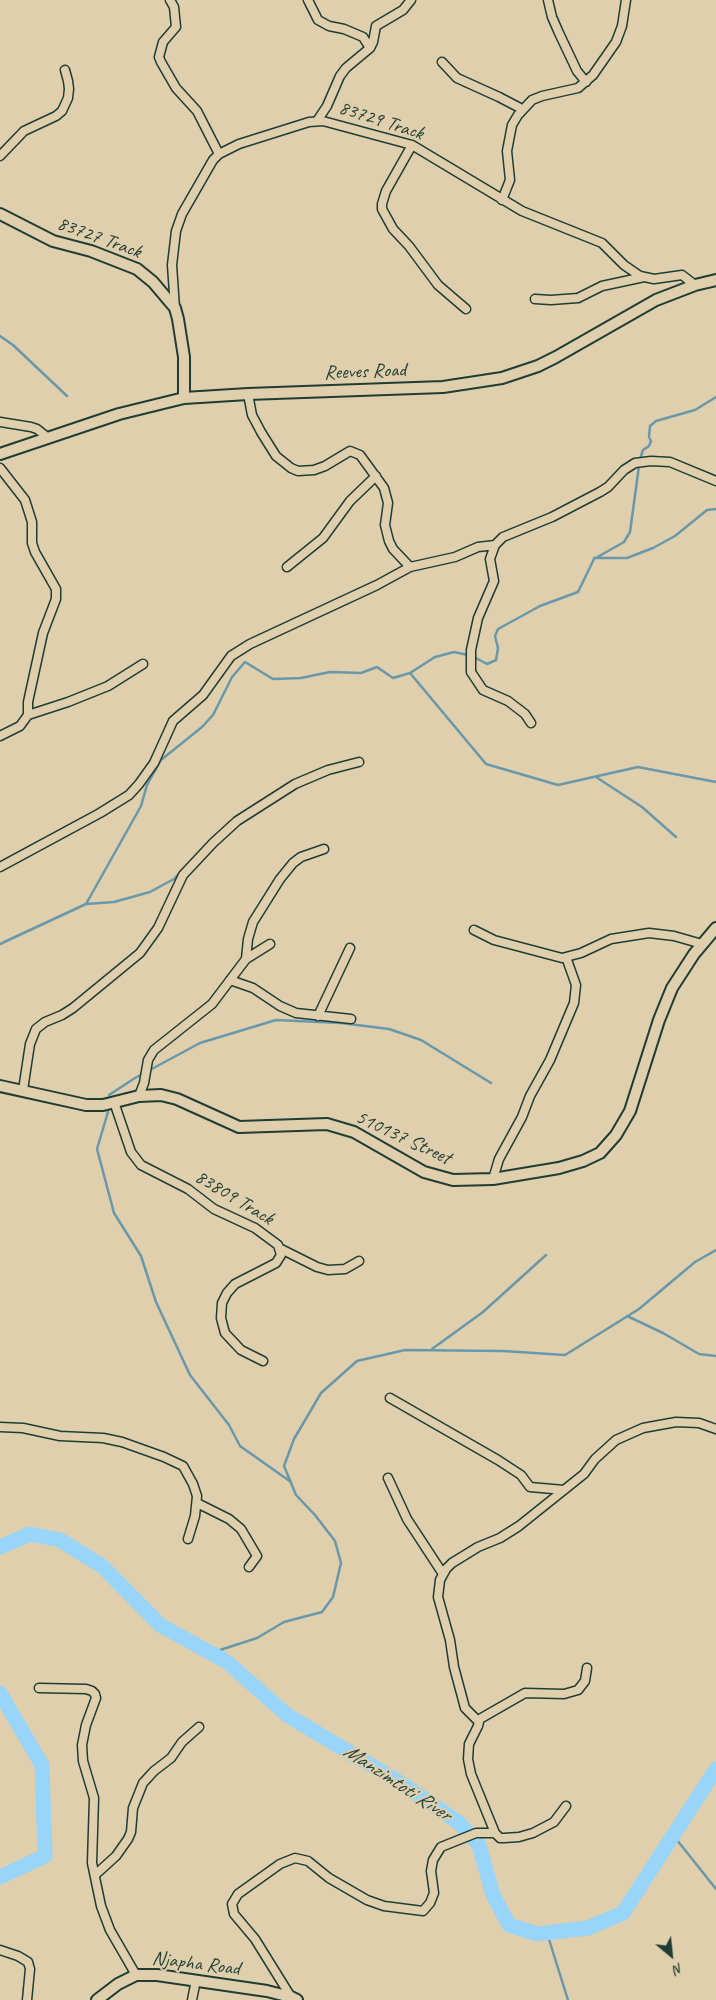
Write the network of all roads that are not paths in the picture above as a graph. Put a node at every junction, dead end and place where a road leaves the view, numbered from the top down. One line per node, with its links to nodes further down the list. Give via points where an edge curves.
1 (170, 0): 13 (street, via 176,27 163,42 160,62 176,88 197,112)
2 (308, 0): 6 (street, via 318,20 363,37)
3 (411, 0): 6 (street, via 402,10 376,26)
4 (548, 0): 9 (street, via 552,17 577,72)
5 (626, 0): 9 (street, via 616,42)
6 (370, 48): 11 (street, via 340,76)
7 (442, 62): 10 (street, via 457,78)
8 (65, 70): 14 (street, via 68,98 62,111 24,131)
9 (586, 82): 10 (street, via 574,89 532,100)
10 (522, 109): 15 (street, via 512,125 509,138 510,180)
11 (317, 121): 12 (street, 83729 Track, via 328,121); 13 (street, 83729 Track, via 239,144)
12 (412, 146): 15 (street, 83729 Track); 22 (street, via 386,191 382,210 393,229 438,285)
13 (218, 154): 21 (street, via 182,214 176,232 172,265)
14 (0, 156)
15 (502, 200): 17 (street, 83729 Track, via 529,215 602,243 624,265)
16 (0, 214): 21 (street, 83727 Track, via 53,241 137,269)
17 (644, 277): 19 (street, via 654,279 682,275); 20 (street, via 602,286 578,298)
18 (716, 280): 19 (street, Reeves Road)
19 (695, 285): 23 (street, Reeves Road, via 636,309 538,366 502,378 443,387)
20 (535, 299)
21 (175, 308): 24 (street, 83727 Track, via 183,344)
22 (466, 309)
23 (248, 394): 24 (street, Reeves Road); 29 (street, via 252,415 261,432 276,456 291,468 314,470 353,450)
24 (184, 398): 26 (street, Reeves Road, via 141,407)
25 (0, 422): 26 (street, via 31,427)
26 (47, 437): 27 (street, Reeves Road)
27 (0, 454)
28 (0, 468): 35 (street, via 25,500 32,522 35,552 56,589)
29 (376, 476): 32 (street, via 350,501 323,538); 33 (street, via 387,496 389,541)
30 (716, 481): 31 (street, via 670,462 635,462 600,492 552,517 503,536)
31 (495, 545): 33 (street); 36 (street, via 490,559 494,581 478,618 471,672 484,690 508,701)
32 (287, 567)
33 (410, 567): 40 (street, via 239,650 203,696 173,721 151,768 128,795)
34 (142, 664): 35 (street, via 108,686 68,702)
35 (27, 711): 37 (street, via 20,726)
36 (531, 723)
37 (0, 736)
38 (359, 762): 52 (street, via 328,770 295,784 237,821 213,843 183,875 158,928 140,953 73,1008 36,1029 30,1044)
39 (324, 849): 47 (street, via 301,857 280,880 253,922)
40 (0, 867)
41 (716, 928): 44 (street, 510137 Street)
42 (474, 930): 46 (street, via 494,940)
43 (270, 944): 47 (street)
44 (702, 944): 46 (street, via 649,933 611,939); 55 (street, 510137 Street, via 672,988 630,1111 609,1145 593,1157 572,1165)
45 (350, 948): 49 (street)
46 (566, 957): 55 (street, via 576,984 574,1003 550,1060 499,1159)
47 (246, 959): 48 (street)
48 (230, 980): 49 (street, via 253,988 296,1013); 53 (street, via 203,1012 154,1050 148,1060)
49 (318, 1016): 50 (street)
50 (352, 1019)
51 (0, 1086): 52 (street, 510137 Street)
52 (23, 1090): 54 (street, 510137 Street, via 86,1105)
53 (139, 1096): 54 (street, 510137 Street); 55 (street, 510137 Street, via 168,1096 234,1126 310,1124 336,1127 354,1132 424,1172 442,1178)
54 (114, 1102): 56 (street, 83809 Track, via 127,1143 138,1162 188,1189 218,1212 255,1228)
55 (493, 1179)
56 (279, 1248): 57 (street, via 328,1270 345,1269); 58 (street, 83809 Track, via 281,1255 276,1263 238,1282 222,1303 225,1333 241,1350)
57 (360, 1261)
58 (263, 1361)
59 (390, 1398): 63 (street, via 498,1460 521,1475 530,1487)
60 (0, 1428): 64 (street, via 103,1438 164,1457 183,1466 193,1484)
61 (716, 1429): 63 (street, via 683,1421 628,1434 609,1446 584,1474)
62 (388, 1478): 67 (street, via 408,1519)
63 (564, 1490): 67 (street, via 519,1526 463,1557)
64 (197, 1503): 65 (street); 66 (street, via 241,1529 257,1556)
65 (188, 1539)
66 (249, 1567)
67 (443, 1574): 70 (street, via 438,1597 454,1667 466,1708)
68 (587, 1668): 70 (street, via 585,1681 578,1690 564,1694 525,1693)
69 (39, 1688): 74 (street, via 86,1689 95,1694 82,1745 94,1798 92,1863)
70 (478, 1720): 73 (street, via 469,1744 468,1759 471,1774)
71 (200, 1727): 74 (street, via 143,1783 133,1808 128,1839 116,1856)
72 (566, 1806): 73 (street, via 554,1822 533,1833 519,1838 500,1838)
73 (496, 1833): 78 (street, via 476,1833 441,1847 431,1871 434,1893 423,1911 384,1906 367,1900 308,1862 295,1858 280,1864 238,1894 232,1904 234,1914)
74 (95, 1875): 76 (street, via 110,1930)
75 (0, 1950): 79 (street, via 28,1962)
76 (136, 1975): 77 (street, Njapha Road); 80 (street, Njapha Road)
77 (196, 1980): 78 (street, Njapha Road); 81 (street)
78 (294, 1998)
79 (27, 2000)
80 (97, 2000)
81 (192, 2000)

